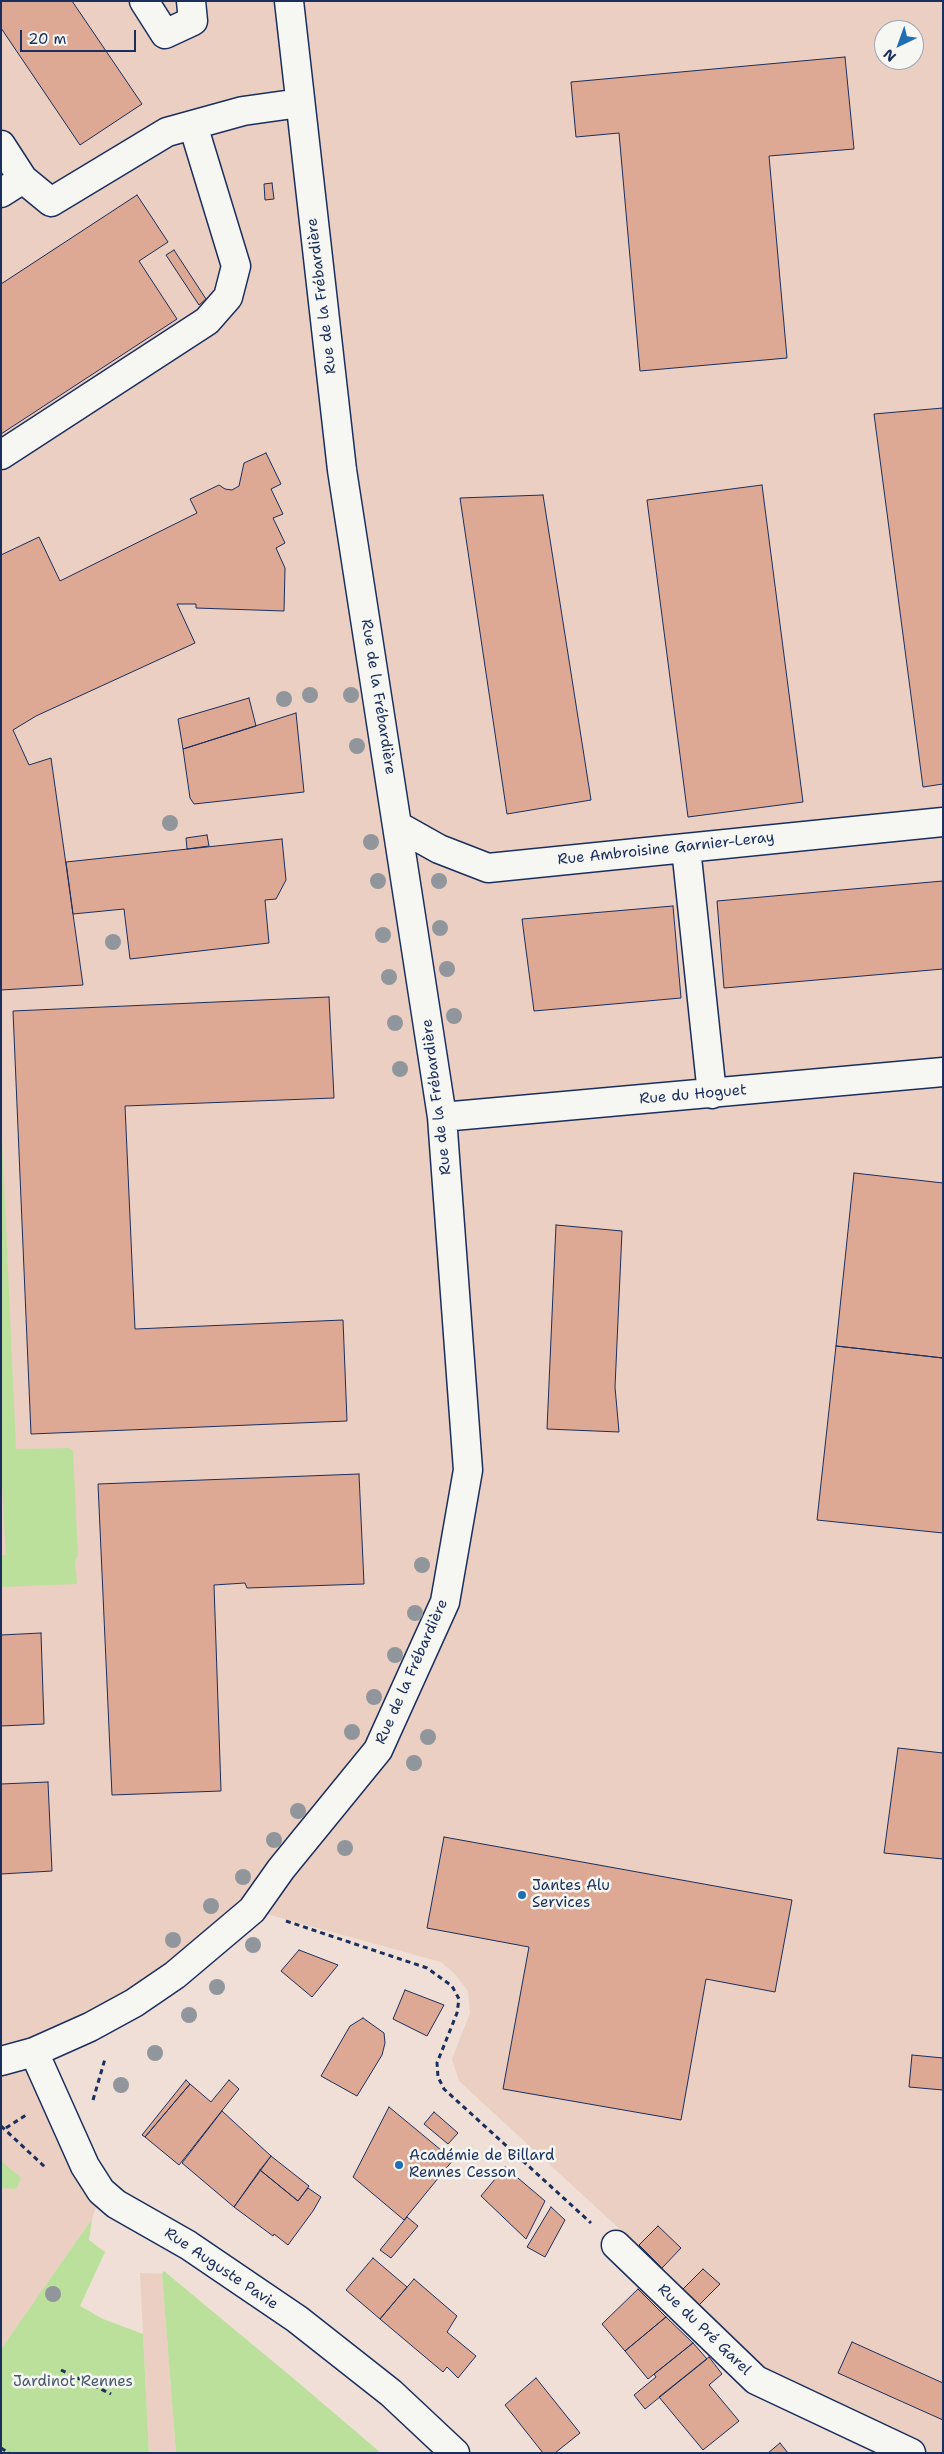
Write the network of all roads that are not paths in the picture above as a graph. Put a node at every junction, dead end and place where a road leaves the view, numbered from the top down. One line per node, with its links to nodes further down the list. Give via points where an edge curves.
1 (144, 1): 2 (street, via 164,34 193,21)
2 (190, 1)
3 (289, 1): 4 (street, Rue de la Frébardière)
4 (300, 103): 5 (street, via 243,111); 10 (street, Rue de la Frébardière, via 342,470)
5 (193, 125): 7 (street, via 167,132 51,202); 8 (street, via 236,266 228,297 207,322)
6 (1, 145): 7 (street)
7 (12, 186)
8 (1, 455)
9 (943, 822): 11 (street, Rue Ambroisine Garnier-Leray)
10 (398, 826): 11 (street, Rue Ambroisine Garnier-Leray, via 439,849 488,868); 14 (street, Rue de la Frébardière)
11 (686, 848): 13 (street)
12 (943, 1072): 13 (street, Rue du Hoguet)
13 (712, 1094): 14 (street, Rue du Hoguet)
14 (442, 1117): 15 (street, Rue de la Frébardière, via 468,1470 445,1602 378,1750 281,1869 252,1910 175,1975 134,2002)
15 (34, 2052): 16 (street, Rue de la Frébardière); 18 (street, Rue Auguste Pavie, via 85,2166 102,2191 116,2204 188,2245 297,2319 391,2393)
16 (1, 2062)
17 (616, 2245): 19 (street, Rue du Pré Garel, via 756,2380)
18 (455, 2453)
19 (911, 2453)

